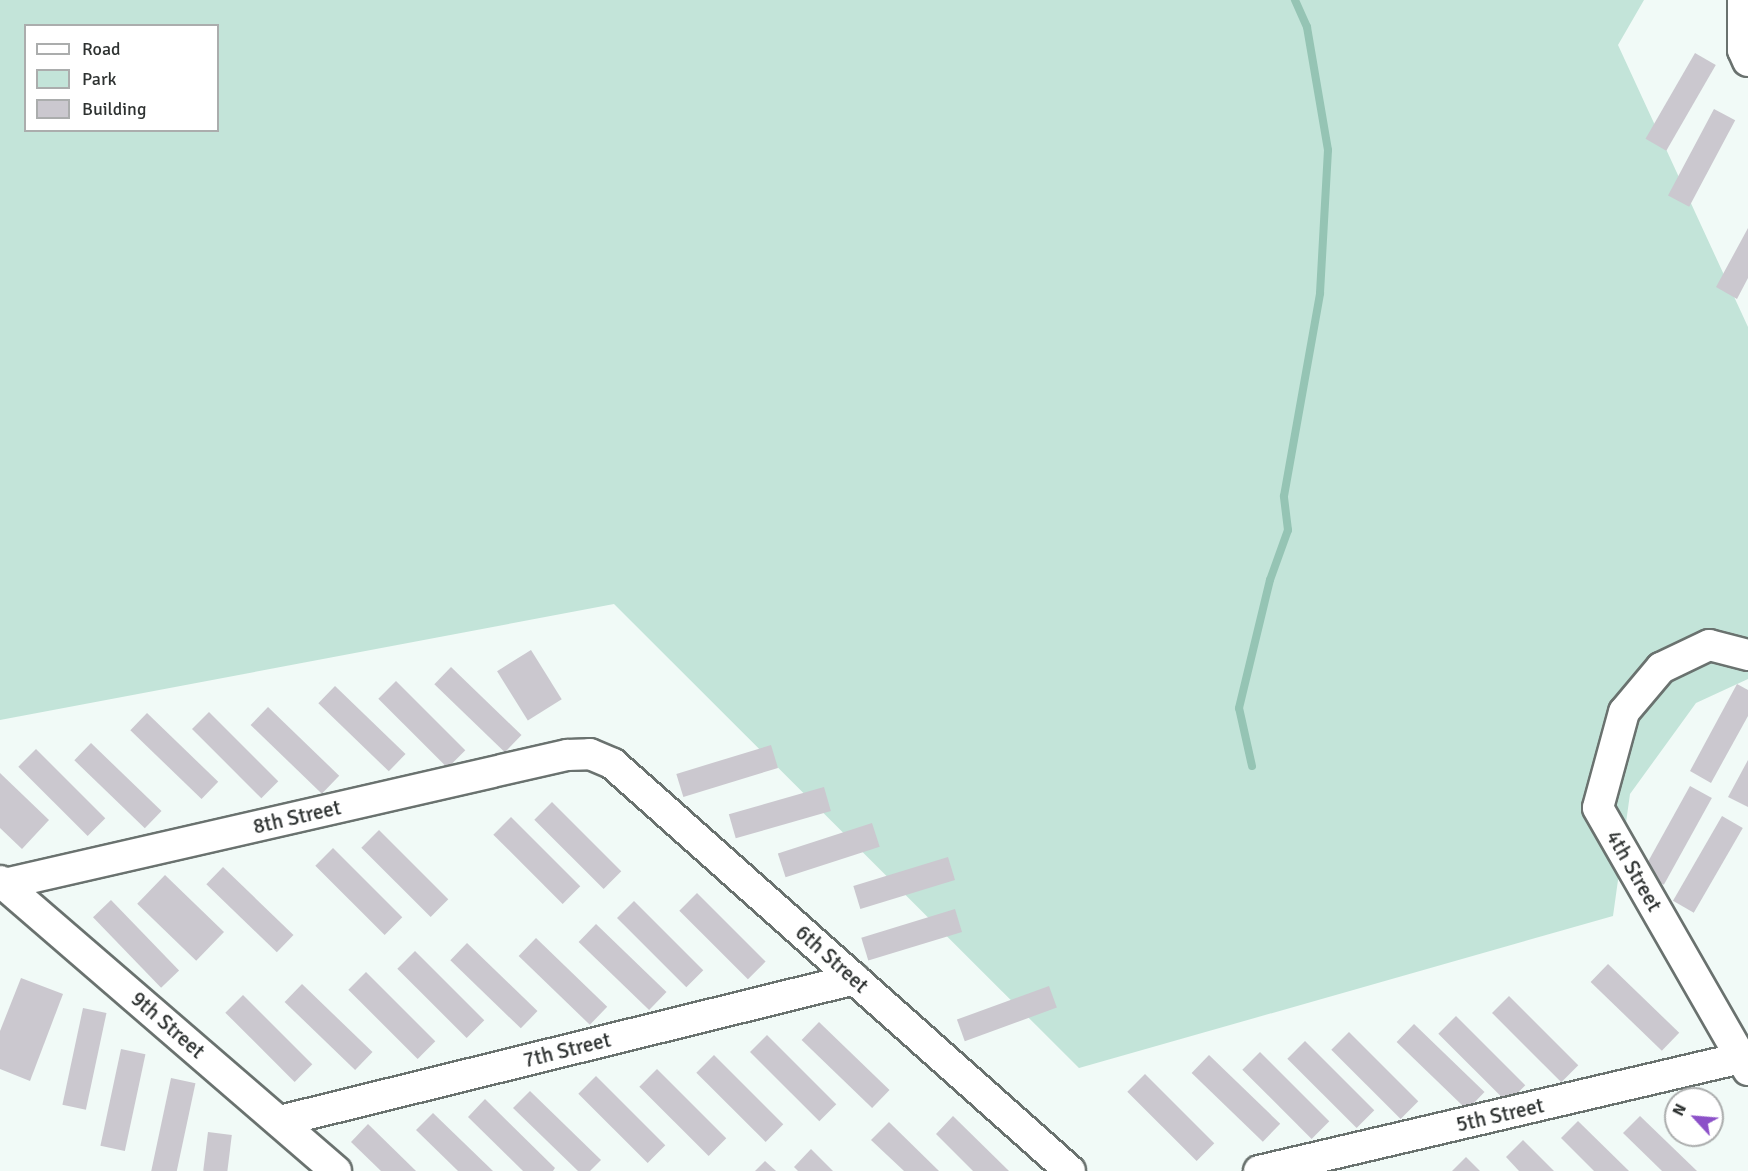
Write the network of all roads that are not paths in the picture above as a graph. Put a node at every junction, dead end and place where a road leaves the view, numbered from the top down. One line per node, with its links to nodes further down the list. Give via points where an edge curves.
1 (1743, 0): 2 (street, via 1743,50)
2 (1748, 61)
3 (1748, 655): 7 (street, 4th Street, via 1709,645 1661,668 1624,712 1598,808)
4 (590, 754): 5 (street, 8th Street, via 556,757); 6 (street, 6th Street, via 613,764)
5 (2, 883): 8 (street, 9th Street)
6 (855, 979): 8 (street, 7th Street); 10 (street, 6th Street)
7 (1744, 1064): 11 (street, 5th Street)
8 (280, 1121): 9 (street, 9th Street)
9 (336, 1171)
10 (1070, 1171)
11 (1259, 1171)

